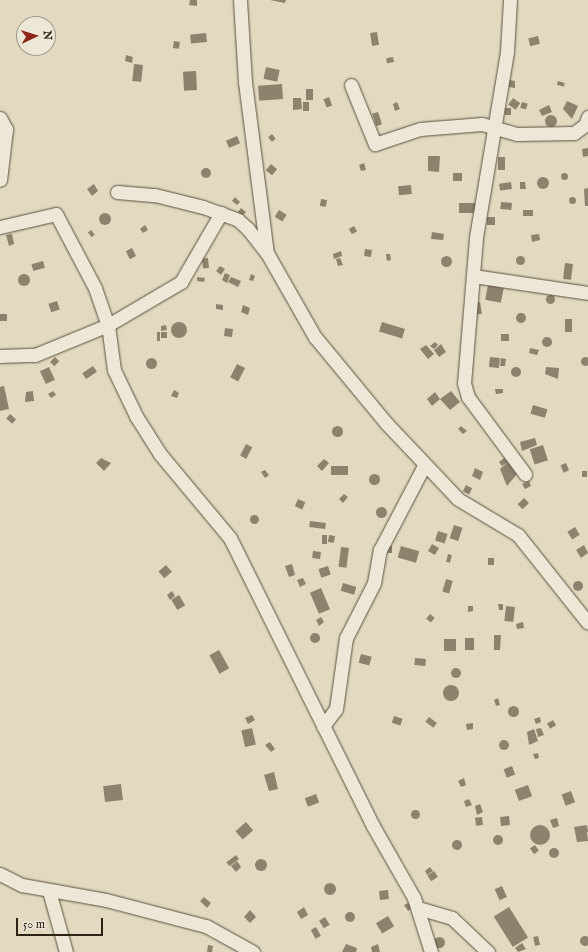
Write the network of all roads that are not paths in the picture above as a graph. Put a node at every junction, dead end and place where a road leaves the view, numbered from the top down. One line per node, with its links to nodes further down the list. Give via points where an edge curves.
1 (240, 0): 11 (street, via 245,82)
2 (510, 0): 6 (street, via 507,52)
3 (351, 85): 6 (street, via 375,144 420,129)
4 (588, 117): 6 (street, via 585,125 574,133 516,134)
5 (0, 118): 7 (street, via 6,130)
6 (493, 126): 12 (street)
7 (0, 180)
8 (117, 192): 9 (street, via 155,194)
9 (221, 213): 11 (street, via 238,220); 14 (street, via 181,282)
10 (0, 227): 14 (street, via 56,214 88,272)
11 (267, 253): 16 (street, via 315,337)
12 (473, 276): 13 (street); 17 (street, via 465,390 500,444)
13 (588, 293)
14 (108, 325): 15 (street, via 35,355); 19 (street, via 114,370 136,416 160,454 230,538)
15 (0, 356)
16 (424, 466): 18 (street, via 458,499 518,535); 19 (street, via 380,550 374,583 346,638 336,709)
17 (525, 474)
18 (588, 623)
19 (323, 726): 22 (street)
20 (0, 874): 21 (street, via 22,885)
21 (49, 890): 23 (street); 24 (street, via 106,900 206,926)
22 (418, 908): 25 (street); 26 (street, via 452,918)
23 (66, 952)
24 (253, 952)
25 (431, 952)
26 (488, 952)

